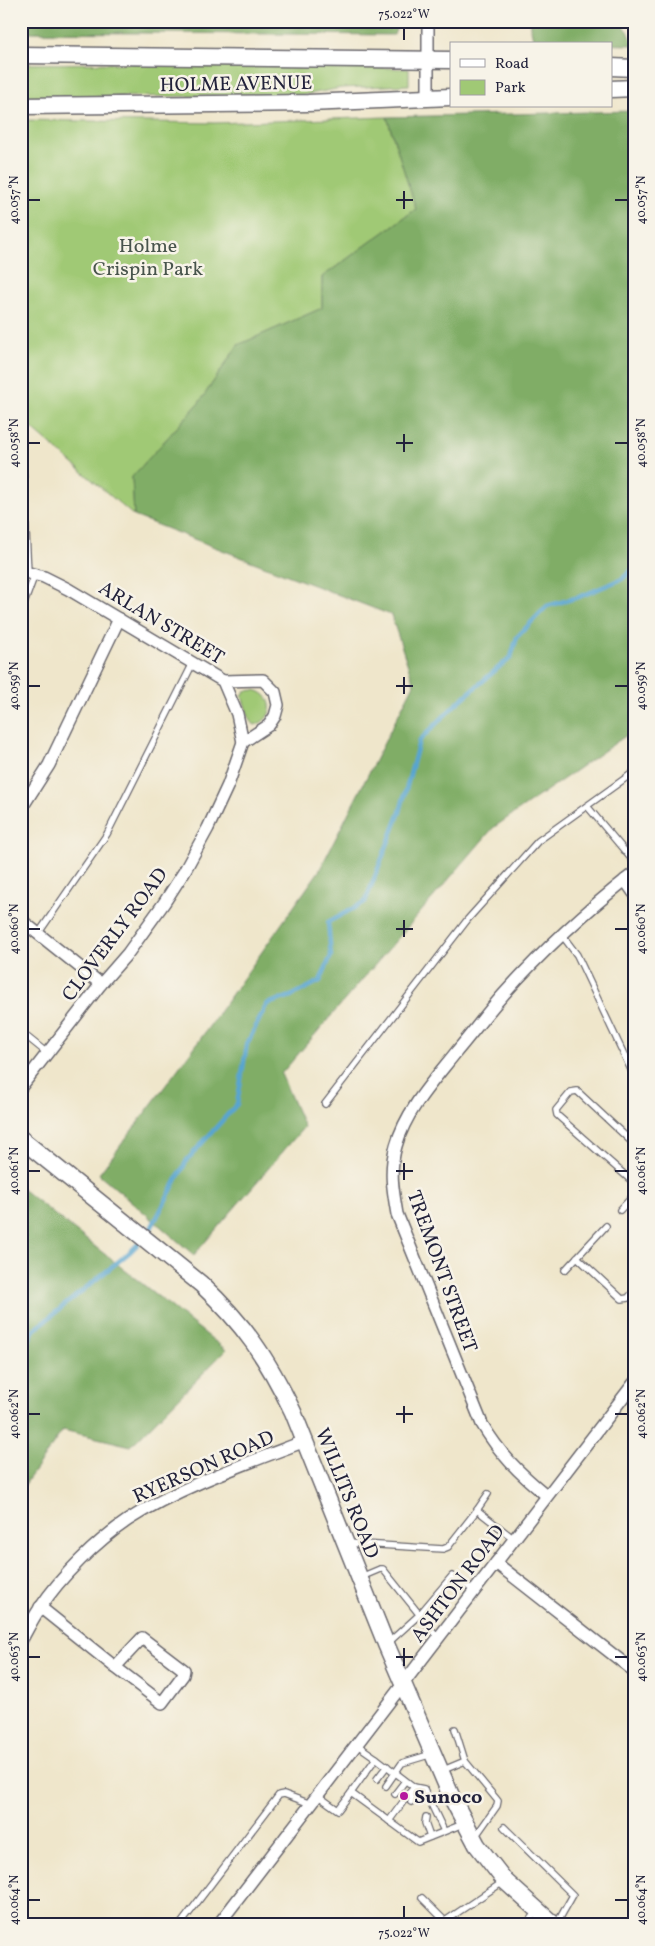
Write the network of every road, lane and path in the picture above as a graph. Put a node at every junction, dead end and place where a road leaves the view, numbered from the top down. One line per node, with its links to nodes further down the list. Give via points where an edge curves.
1 (428, 21): 3 (street)
2 (21, 55): 3 (street, HOLME AVENUE)
3 (427, 59): 4 (street, HOLME AVENUE); 8 (street)
4 (450, 60)
5 (614, 68): 6 (street)
6 (634, 68)
7 (450, 97): 8 (street, HOLME AVENUE)
8 (428, 98): 9 (street, HOLME AVENUE, via 308,103)
9 (21, 106)
10 (21, 428): 11 (lane)
11 (28, 572): 12 (lane); 13 (street, ARLAN STREET, via 68,589)
12 (21, 612)
13 (119, 619): 14 (street, ARLAN STREET); 19 (street, via 49,765)
14 (193, 663): 15 (street, ARLAN STREET); 24 (lane, via 107,834)
15 (223, 681): 16 (street, ARLAN STREET, via 237,714); 16 (street, via 263,680 275,692 278,705 275,716)
16 (243, 742): 26 (street, CLOVERLY ROAD, via 228,785 184,872 144,931)
17 (634, 772): 18 (lane)
18 (587, 806): 20 (lane); 31 (lane, via 538,841 468,919)
19 (21, 808)
20 (634, 862)
21 (630, 876): 22 (street); 25 (street, TREMONT STREET)
22 (634, 893)
23 (21, 920): 24 (street)
24 (38, 934): 26 (street)
25 (562, 935): 29 (lane, via 577,955); 44 (street, TREMONT STREET, via 503,995 432,1082 404,1123 392,1168 397,1214 482,1424 510,1464)
26 (101, 984): 28 (street, CLOVERLY ROAD)
27 (21, 1032): 28 (lane)
28 (48, 1053): 30 (street, CLOVERLY ROAD)
29 (634, 1076)
30 (21, 1087)
31 (326, 1104)
32 (21, 1139): 42 (street, WILLITS ROAD, via 228,1309 275,1375)
33 (634, 1144): 34 (lane, via 577,1091 571,1092 556,1110 556,1115)
34 (634, 1183)
35 (634, 1195): 36 (lane)
36 (620, 1210)
37 (606, 1226): 38 (lane)
38 (577, 1257): 39 (lane); 40 (lane, via 622,1299)
39 (565, 1270)
40 (634, 1291)
41 (634, 1383): 44 (street, ASHTON ROAD)
42 (305, 1441): 47 (street, WILLITS ROAD); 51 (street, RYERSON ROAD, via 167,1498 128,1520 92,1549)
43 (488, 1494): 45 (lane)
44 (546, 1495): 46 (street, ASHTON ROAD)
45 (477, 1510): 46 (lane); 47 (lane, via 443,1549)
46 (514, 1539): 48 (street, ASHTON ROAD)
47 (346, 1543): 49 (street, WILLITS ROAD)
48 (496, 1563): 50 (street, ASHTON ROAD); 57 (street)
49 (360, 1577): 52 (lane, via 383,1569); 55 (street, WILLITS ROAD)
50 (475, 1591): 52 (lane, via 452,1576); 53 (street, ASHTON ROAD)
51 (40, 1607): 54 (street, RYERSON ROAD); 56 (street)
52 (419, 1615): 53 (lane); 55 (lane)
53 (439, 1639): 58 (street, ASHTON ROAD)
54 (21, 1641)
55 (386, 1644): 58 (street, WILLITS ROAD)
56 (115, 1667): 56 (street, via 142,1638 184,1672 162,1704)
57 (634, 1671)
58 (403, 1684): 60 (street, ASHTON ROAD); 61 (street, WILLITS ROAD)
59 (455, 1729): 63 (lane)
60 (356, 1744): 62 (lane); 73 (street, ASHTON ROAD)
61 (432, 1754): 65 (street, WILLITS ROAD); 66 (lane, via 402,1764)
62 (376, 1758): 64 (lane); 70 (lane)
63 (465, 1761): 65 (lane); 80 (lane, via 498,1801)
64 (386, 1766): 66 (lane); 67 (lane)
65 (440, 1772): 76 (street, WILLITS ROAD)
66 (395, 1773): 68 (lane); 69 (lane)
67 (377, 1779)
68 (405, 1781): 71 (lane); 72 (lane)
69 (386, 1786)
70 (351, 1793): 73 (lane, via 338,1810); 75 (lane, via 363,1797)
71 (396, 1794)
72 (413, 1796): 75 (lane); 78 (lane, via 424,1789)
73 (314, 1799): 84 (lane, via 279,1795); 85 (street, ASHTON ROAD)
74 (419, 1820): 79 (lane, via 425,1820)
75 (389, 1821): 79 (lane, via 418,1842)
76 (465, 1823): 78 (lane); 80 (street, WILLITS ROAD)
77 (504, 1827): 87 (lane, via 573,1895)
78 (444, 1832): 79 (lane)
79 (430, 1837)
80 (474, 1838): 81 (street, WILLITS ROAD)
81 (505, 1881): 82 (lane, via 444,1921); 83 (street, WILLITS ROAD)
82 (422, 1898)
83 (536, 1910): 86 (lane); 87 (street, WILLITS ROAD)
84 (180, 1925)
85 (218, 1925)
86 (526, 1925)
87 (555, 1925)

